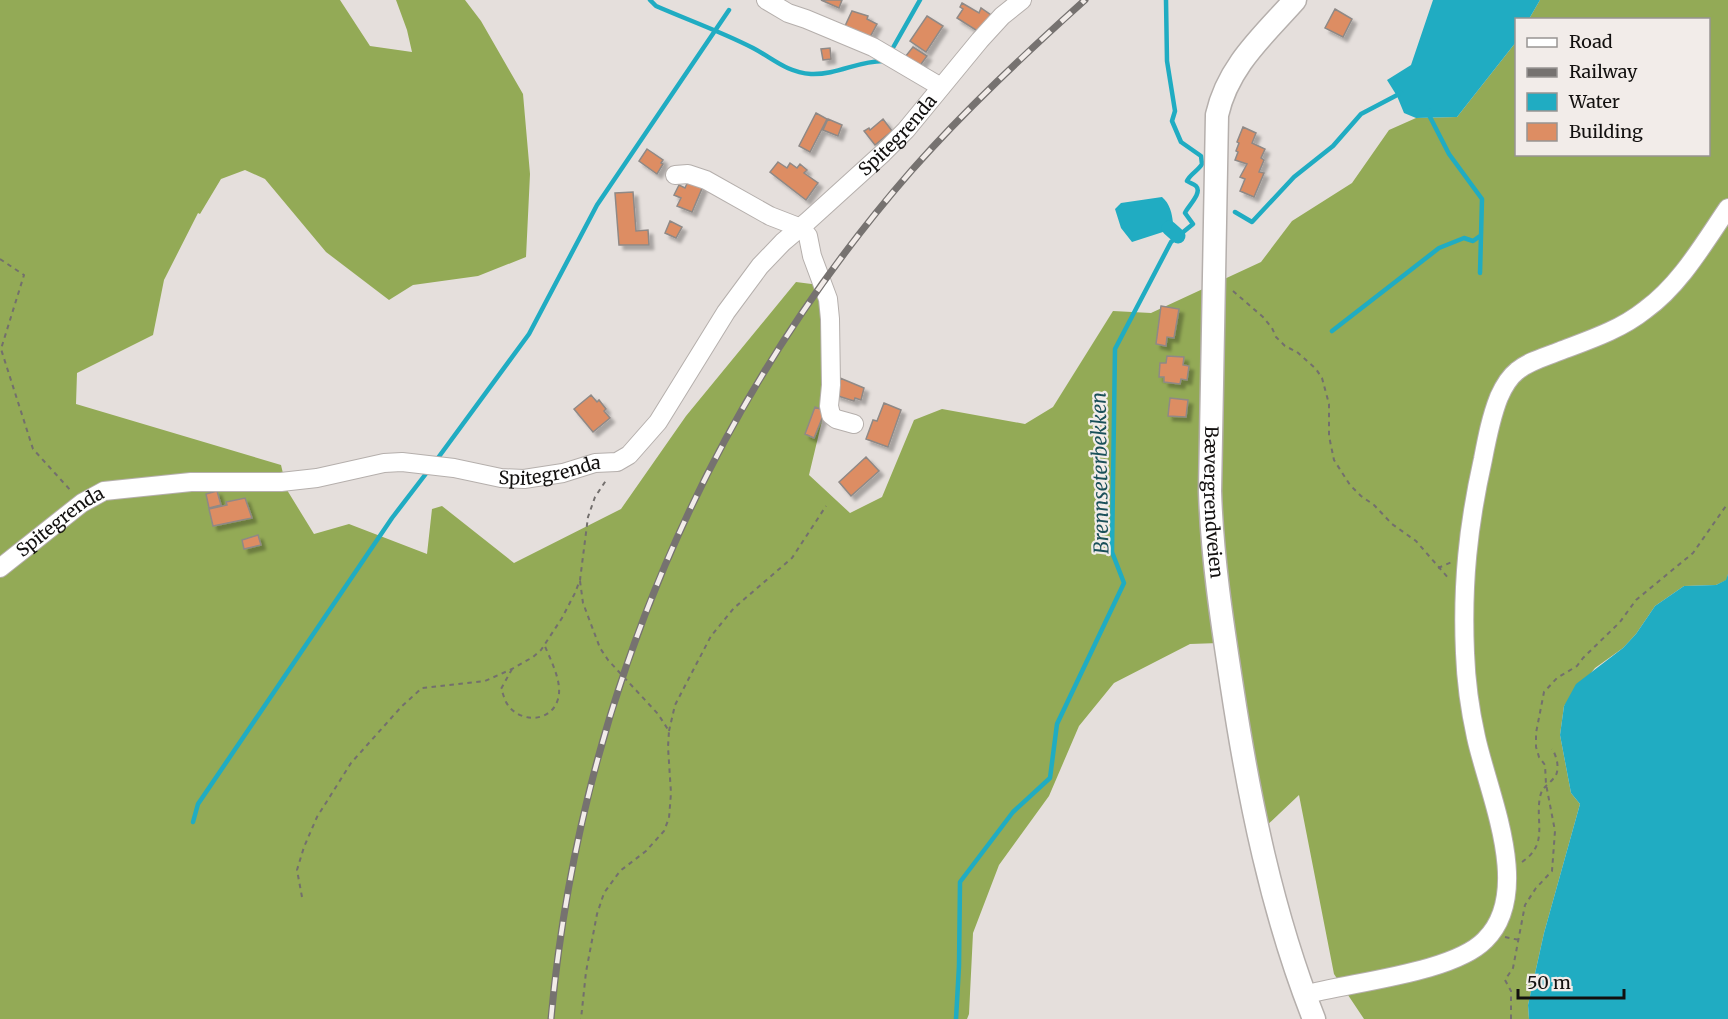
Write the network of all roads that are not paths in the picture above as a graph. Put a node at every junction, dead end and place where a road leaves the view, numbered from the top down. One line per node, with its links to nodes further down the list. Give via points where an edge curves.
1 (766, 0): 4 (street, via 788,13 873,47)
2 (1022, 0): 4 (street, Spitegrenda, via 1002,16)
3 (1295, 0): 10 (main road, Bævergrendveien, via 1248,50 1220,99 1215,134 1210,491 1217,575 1240,738 1255,816)
4 (941, 87): 7 (street, Spitegrenda, via 906,130)
5 (675, 175): 7 (street, via 688,174 706,180 770,216)
6 (1728, 207): 10 (street, via 1678,277 1649,308 1623,325 1528,363 1515,372 1492,417 1474,498 1464,595 1472,718 1499,823 1507,872 1496,926 1487,939 1451,961)
7 (801, 228): 8 (street, via 808,236 828,299 831,415); 9 (street, Spitegrenda, via 748,280 658,422 629,455 617,462 524,479 402,462 281,482 191,482 112,489 82,503)
8 (854, 424)
9 (0, 568)
10 (1305, 995): 11 (main road, Bævergrendveien)
11 (1314, 1019)

